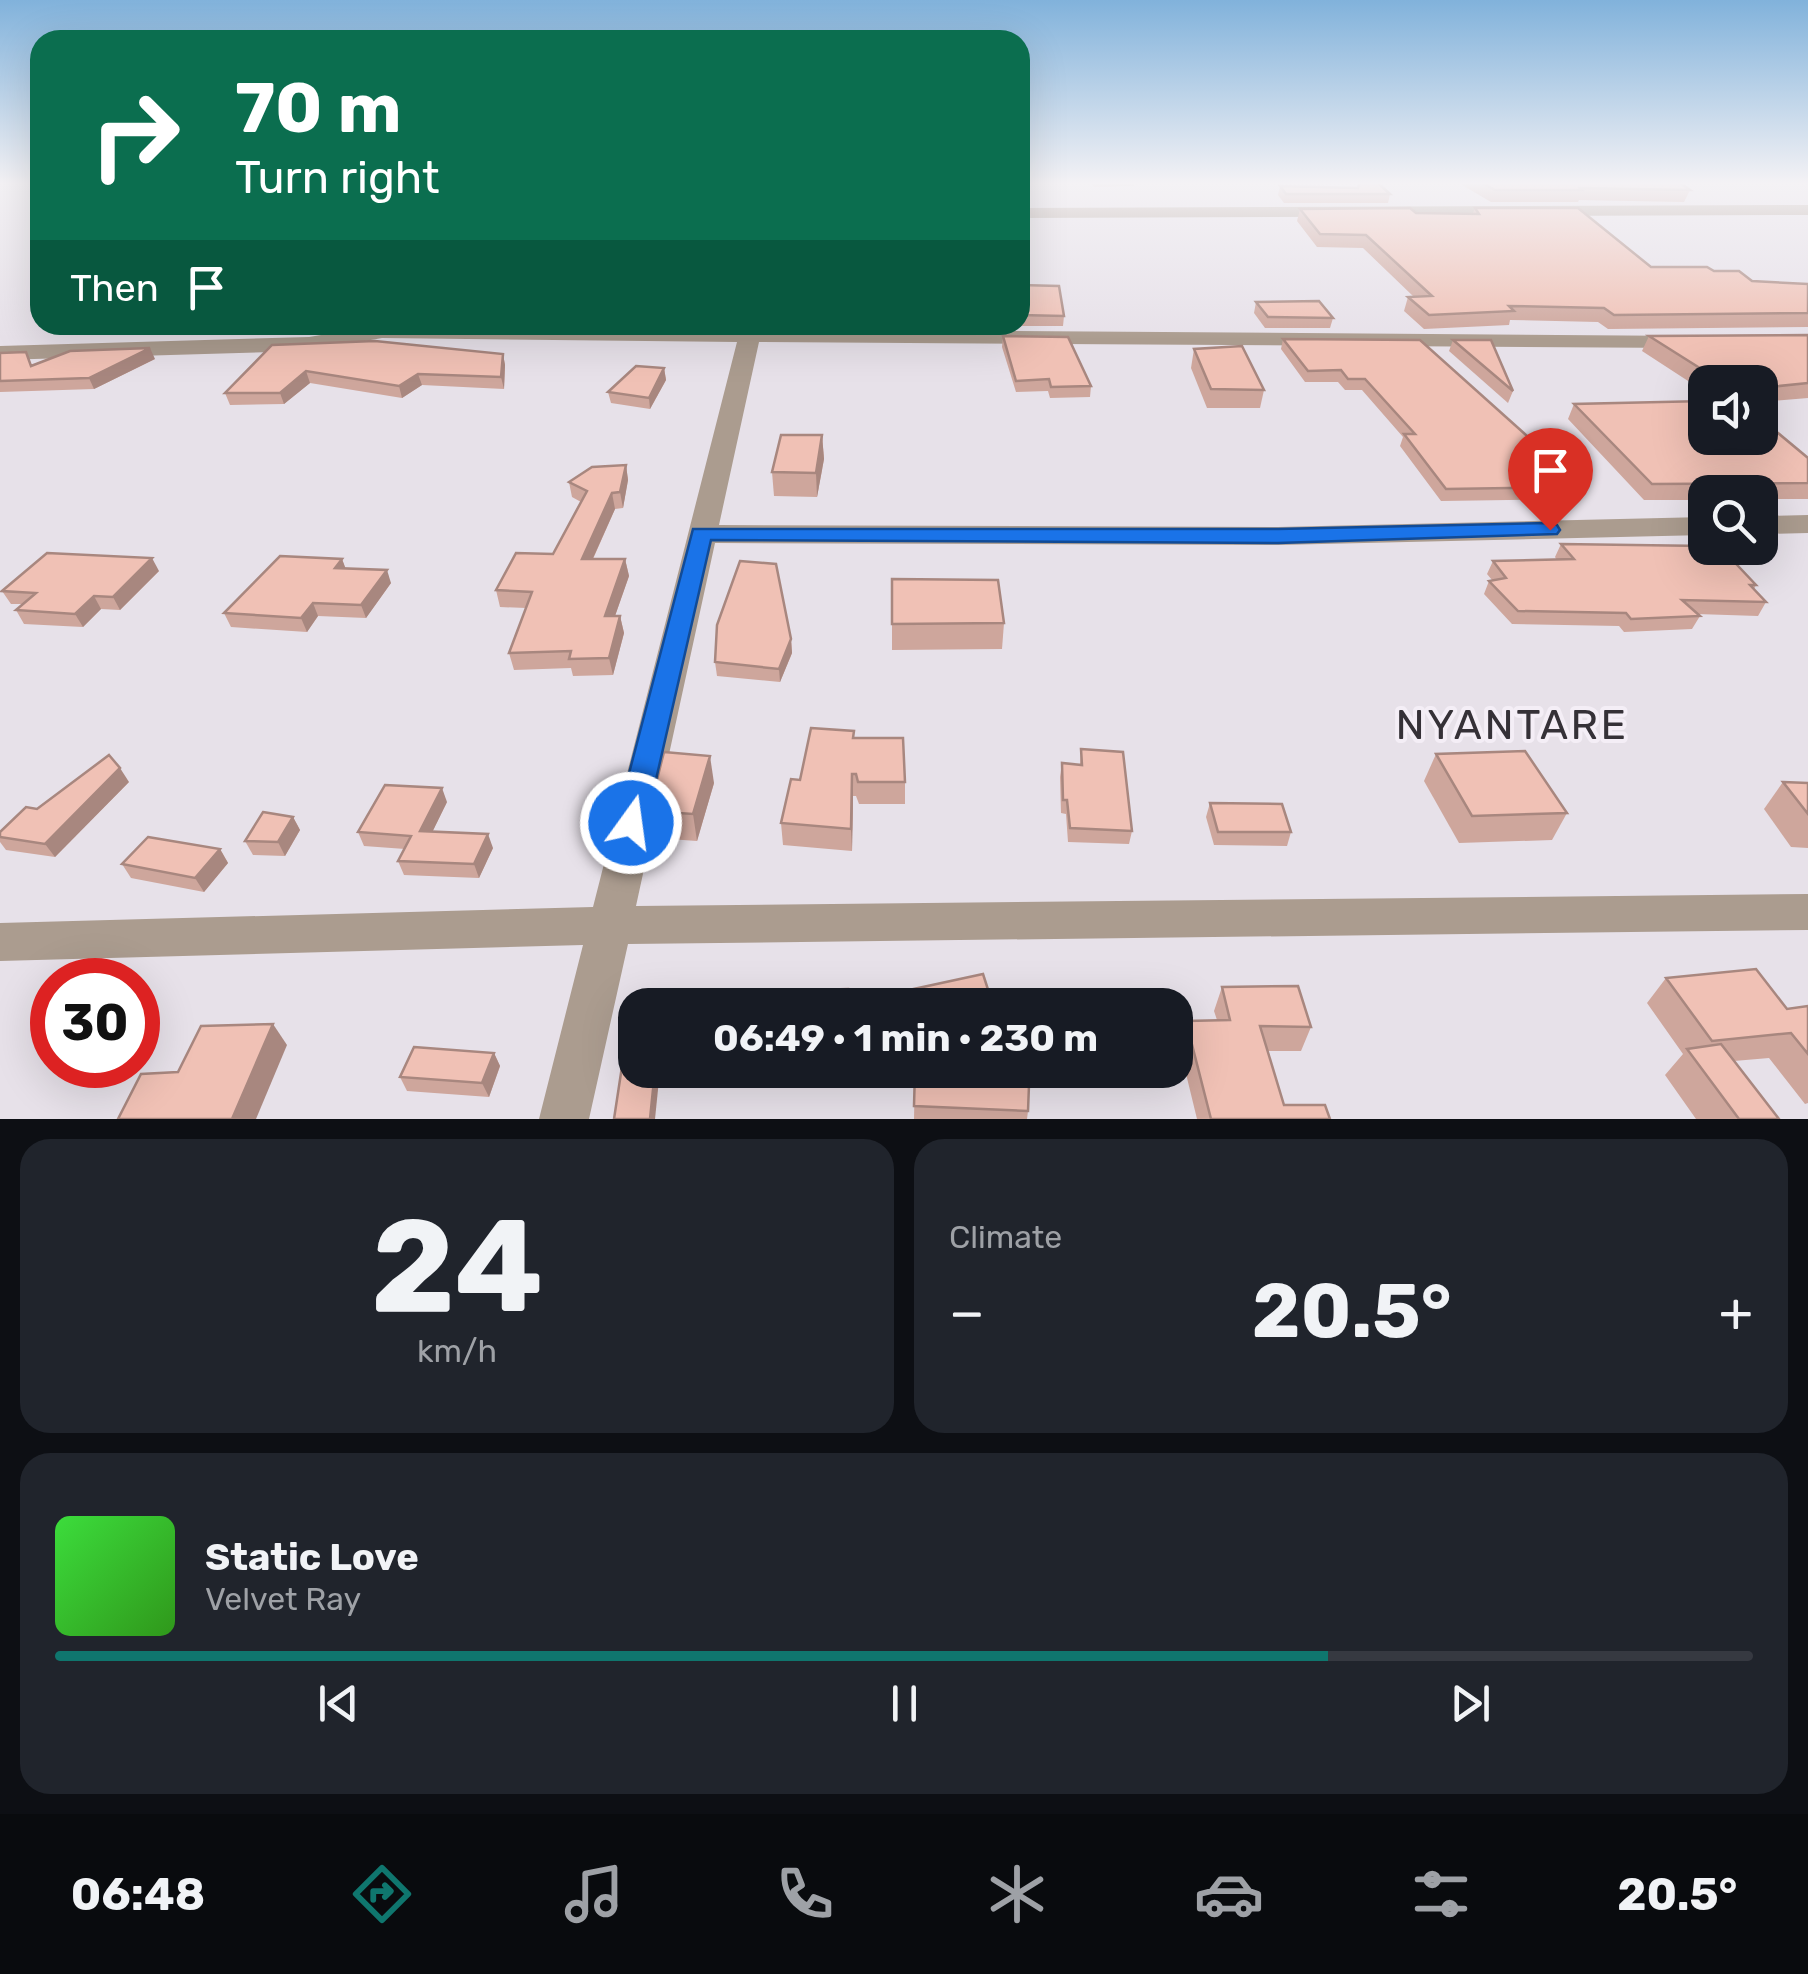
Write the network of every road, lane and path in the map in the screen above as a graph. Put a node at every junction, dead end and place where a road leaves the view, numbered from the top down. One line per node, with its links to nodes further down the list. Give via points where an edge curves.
1 (1030, 333): 4 (street)
2 (358, 335): 5 (street, via 308,344)
3 (749, 335): 9 (street)
4 (1700, 340)
5 (0, 353)
6 (1808, 524): 7 (street)
7 (1778, 525)
8 (1688, 526): 9 (street, via 1278,536)
9 (701, 534): 11 (street)
10 (1808, 912): 11 (street)
11 (611, 925): 12 (street); 13 (street)
12 (0, 942)
13 (564, 1119)

